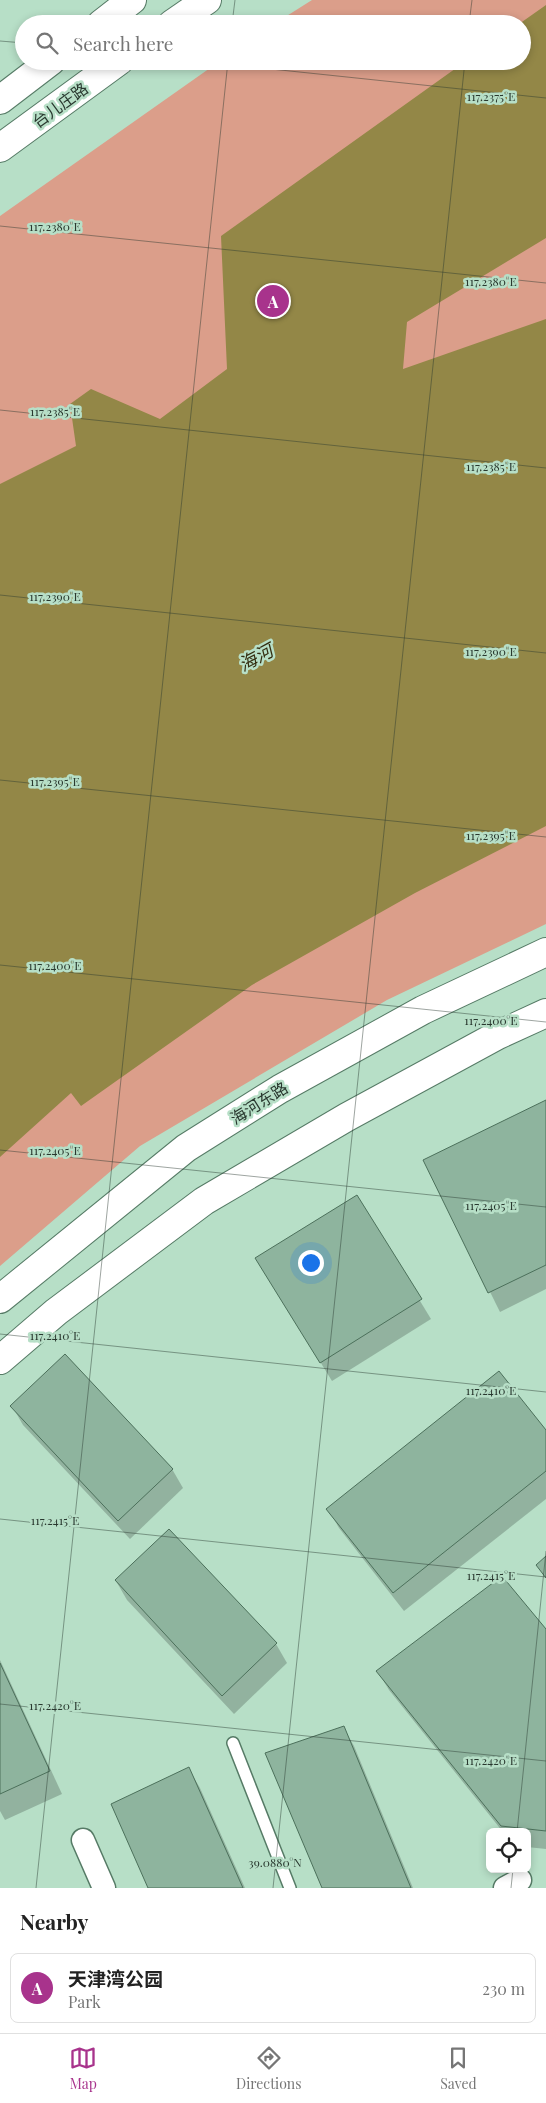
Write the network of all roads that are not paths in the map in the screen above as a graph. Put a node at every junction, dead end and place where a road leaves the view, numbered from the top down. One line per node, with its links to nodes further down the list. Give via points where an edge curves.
1 (132, 0): 3 (main road)
2 (207, 0): 4 (main road)
3 (113, 15)
4 (185, 15)
5 (40, 70): 7 (main road)
6 (107, 70): 8 (main road, 台儿庄路)
7 (0, 100)
8 (0, 148)
9 (546, 952): 11 (main road, 海河东路, via 423,1010 280,1089 186,1148)
10 (546, 1013): 12 (main road, via 498,1035 347,1117 204,1201 56,1312)
11 (0, 1299)
12 (0, 1360)
13 (233, 1743): 16 (lane)
14 (83, 1840): 15 (street)
15 (104, 1888)
16 (290, 1888)

